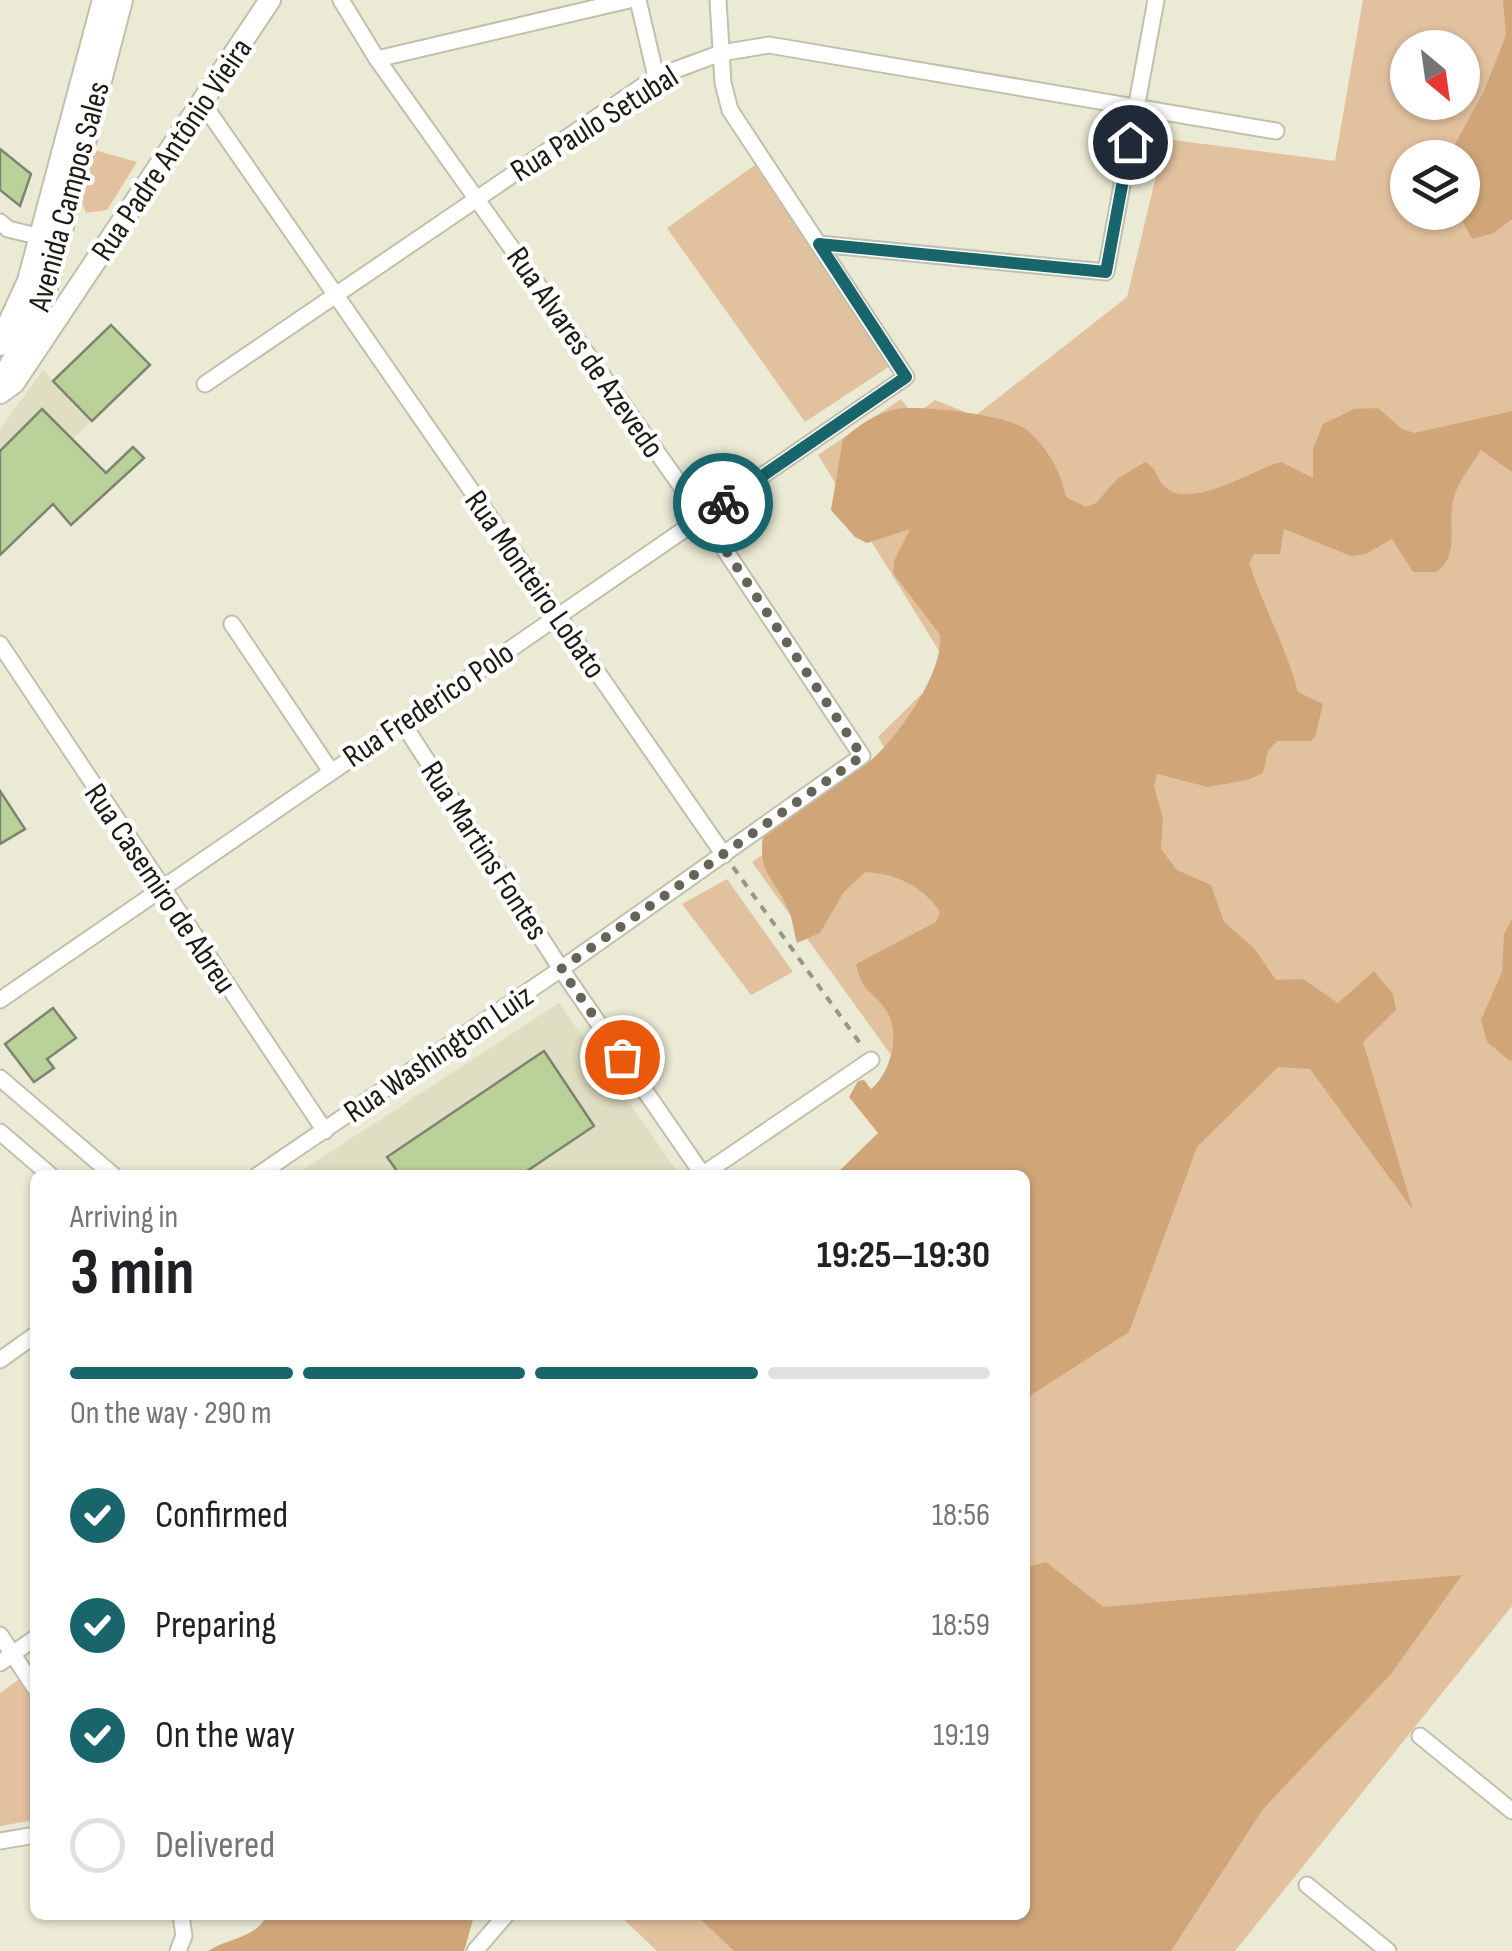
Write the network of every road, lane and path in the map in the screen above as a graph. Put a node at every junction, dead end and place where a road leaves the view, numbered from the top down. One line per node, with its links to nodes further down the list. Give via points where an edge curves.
1 (104, 0): 17 (main road, Avenida Campos Sales)
2 (121, 0): 22 (main road, Avenida Campos Sales, via 47,284)
3 (270, 0): 12 (street, Rua Padre Antônio Vieira)
4 (341, 0): 10 (street, Rua Alvares de Azevedo)
5 (628, 0): 10 (street)
6 (638, 0): 11 (street)
7 (718, 0): 9 (street)
8 (1156, 0): 13 (street)
9 (721, 53): 11 (street, Rua Paulo Setubal); 13 (street, Rua Paulo Setubal, via 769,45); 18 (street, via 730,110)
10 (377, 59): 15 (street, Rua Alvares de Azevedo)
11 (656, 78): 15 (street, Rua Paulo Setubal)
12 (204, 104): 19 (street, Rua Monteiro Lobato); 23 (street, Rua Padre Antônio Vieira)
13 (1136, 110): 14 (street, Rua Paulo Setubal); 18 (street, via 1106,272)
14 (1276, 131)
15 (476, 198): 19 (street, Rua Paulo Setubal); 24 (street, Rua Alvares de Azevedo)
16 (0, 222): 17 (street)
17 (41, 237): 20 (main road, Avenida Campos Sales)
18 (819, 244): 24 (street, Rua Frederico Polo, via 906,377)
19 (339, 297): 21 (street, Rua Paulo Setubal); 25 (street, Rua Monteiro Lobato)
20 (0, 344)
21 (205, 384)
22 (0, 385)
23 (0, 394)
24 (703, 516): 25 (street, Rua Frederico Polo); 29 (street, Rua Alvares de Azevedo)
25 (558, 616): 28 (street, Rua Frederico Polo); 31 (street, Rua Monteiro Lobato)
26 (232, 624): 30 (street)
27 (0, 644): 32 (street, Rua Casemiro de Abreu)
28 (402, 722): 30 (street, Rua Frederico Polo); 33 (street, Rua Martins Fontes)
29 (862, 756): 31 (street, Rua Washington Luiz)
30 (330, 770): 32 (street, Rua Frederico Polo)
31 (724, 855): 33 (street, Rua Washington Luiz); 35 (path)
32 (161, 890): 34 (street, Rua Frederico Polo); 37 (street, Rua Casemiro de Abreu)
33 (561, 969): 37 (street, Rua Washington Luiz); 42 (street, Rua Martins Fontes)
34 (0, 1000)
35 (872, 1060): 43 (street)
36 (0, 1078): 40 (street)
37 (325, 1131): 41 (street, Rua Washington Luiz)
38 (0, 1132): 39 (street)
39 (44, 1170)
40 (107, 1170)
41 (266, 1170)
42 (699, 1170)
43 (709, 1170)
44 (30, 1339): 45 (street)
45 (0, 1360)
46 (0, 1635): 48 (street)
47 (30, 1641): 48 (street)
48 (6, 1658): 49 (street)
49 (30, 1683)
50 (1420, 1736): 51 (street)
51 (1512, 1811)
52 (30, 1836): 53 (street)
53 (0, 1841)
54 (1307, 1885): 59 (street)
55 (182, 1920): 57 (street)
56 (502, 1920): 58 (street)
57 (178, 1951)
58 (475, 1951)
59 (1388, 1951)

